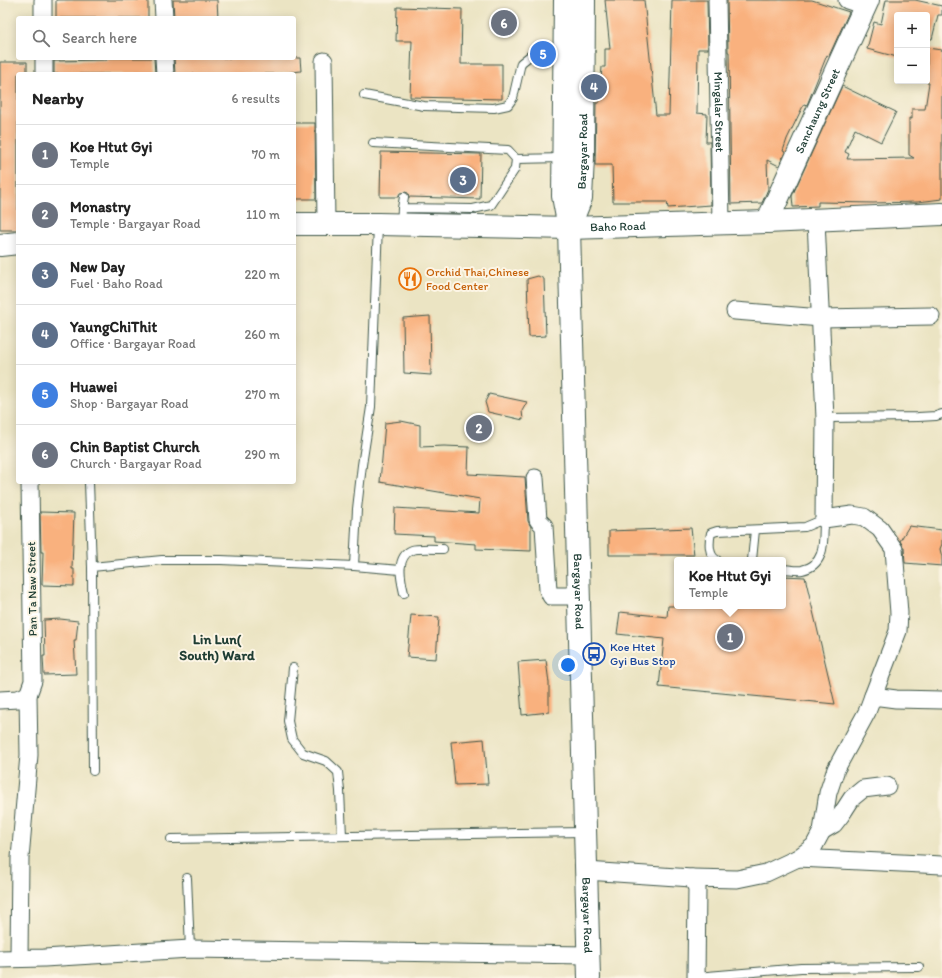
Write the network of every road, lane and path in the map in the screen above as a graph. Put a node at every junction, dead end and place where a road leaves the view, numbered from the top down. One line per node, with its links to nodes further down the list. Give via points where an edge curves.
1 (43, 0): 7 (street)
2 (163, 0): 8 (street)
3 (565, 0): 9 (main road, Bargayar Road)
4 (584, 0): 9 (main road, Bargayar Road)
5 (717, 0): 24 (street, Mingalar Street)
6 (860, 2): 23 (main road, Sanchaung Street)
7 (43, 16)
8 (164, 16)
9 (574, 55): 15 (lane, via 531,55 521,62 513,98 508,105 494,108 424,106); 17 (main road, Bargayar Road); 28 (main road, Bargayar Road, via 583,158 581,198)
10 (44, 60): 13 (street)
11 (164, 60): 14 (street)
12 (324, 61): 26 (street)
13 (44, 72)
14 (165, 72)
15 (364, 95)
16 (373, 143): 18 (lane, via 424,149 508,150)
17 (564, 158): 18 (lane); 28 (main road, Bargayar Road, via 563,196)
18 (516, 160): 21 (lane, via 515,169 491,205)
19 (404, 197): 21 (lane)
20 (942, 214): 22 (main road, Baho Road)
21 (402, 217): 27 (main road, Baho Road); 28 (main road, Baho Road)
22 (816, 220): 23 (main road, Baho Road); 33 (street)
23 (767, 222): 24 (main road, Baho Road)
24 (720, 223): 28 (main road, Baho Road)
25 (296, 224): 26 (main road, Baho Road)
26 (326, 224): 27 (main road, Baho Road)
27 (378, 224): 45 (lane, via 371,407 357,509)
28 (569, 228): 49 (main road, Bargayar Road)
29 (16, 243): 30 (main road)
30 (0, 245)
31 (735, 310): 33 (street)
32 (931, 316): 33 (street)
33 (821, 318): 35 (street)
34 (942, 414): 35 (lane, via 918,417)
35 (826, 418): 39 (street)
36 (535, 478): 49 (street, via 538,520 544,526 548,590 552,596)
37 (30, 484): 51 (street, Pan Ta Naw Street, via 33,681)
38 (89, 484): 44 (lane)
39 (824, 519): 40 (lane, via 805,527); 46 (lane, via 823,552 816,564 801,570); 52 (street, via 852,515 864,517 880,529 894,549 898,632)
40 (755, 530): 42 (lane, via 711,533); 43 (lane)
41 (443, 549): 47 (lane, via 412,550 404,556)
42 (713, 557)
43 (752, 557)
44 (92, 566): 45 (lane, via 162,560 221,560); 55 (lane)
45 (354, 566): 47 (lane)
46 (786, 568)
47 (400, 570): 48 (lane)
48 (404, 593)
49 (579, 596): 58 (main road, Bargayar Road)
50 (293, 668): 59 (lane, via 288,721 292,739 303,753 326,761 338,772)
51 (28, 695): 53 (street, via 18,699); 69 (street, Pan Ta Naw Street, via 29,755 20,858)
52 (873, 696): 54 (street); 57 (street, via 836,769 828,793)
53 (0, 700)
54 (942, 700)
55 (93, 771)
56 (887, 786): 57 (street, via 863,789 852,798 834,824)
57 (822, 831): 61 (street, via 814,846)
58 (585, 832): 59 (lane); 63 (main road, Bargayar Road)
59 (342, 836): 60 (lane)
60 (170, 839)
61 (798, 858): 62 (street); 65 (street, via 759,875 737,879)
62 (942, 865)
63 (586, 871): 65 (street); 67 (main road, Bargayar Road)
64 (188, 878): 66 (lane)
65 (692, 878): 71 (street, via 697,888)
66 (190, 949): 67 (street); 69 (street)
67 (588, 955): 72 (main road, Bargayar Road)
68 (0, 958): 69 (street)
69 (19, 958)
70 (919, 967): 71 (lane, via 801,968)
71 (696, 977)
72 (589, 978)

